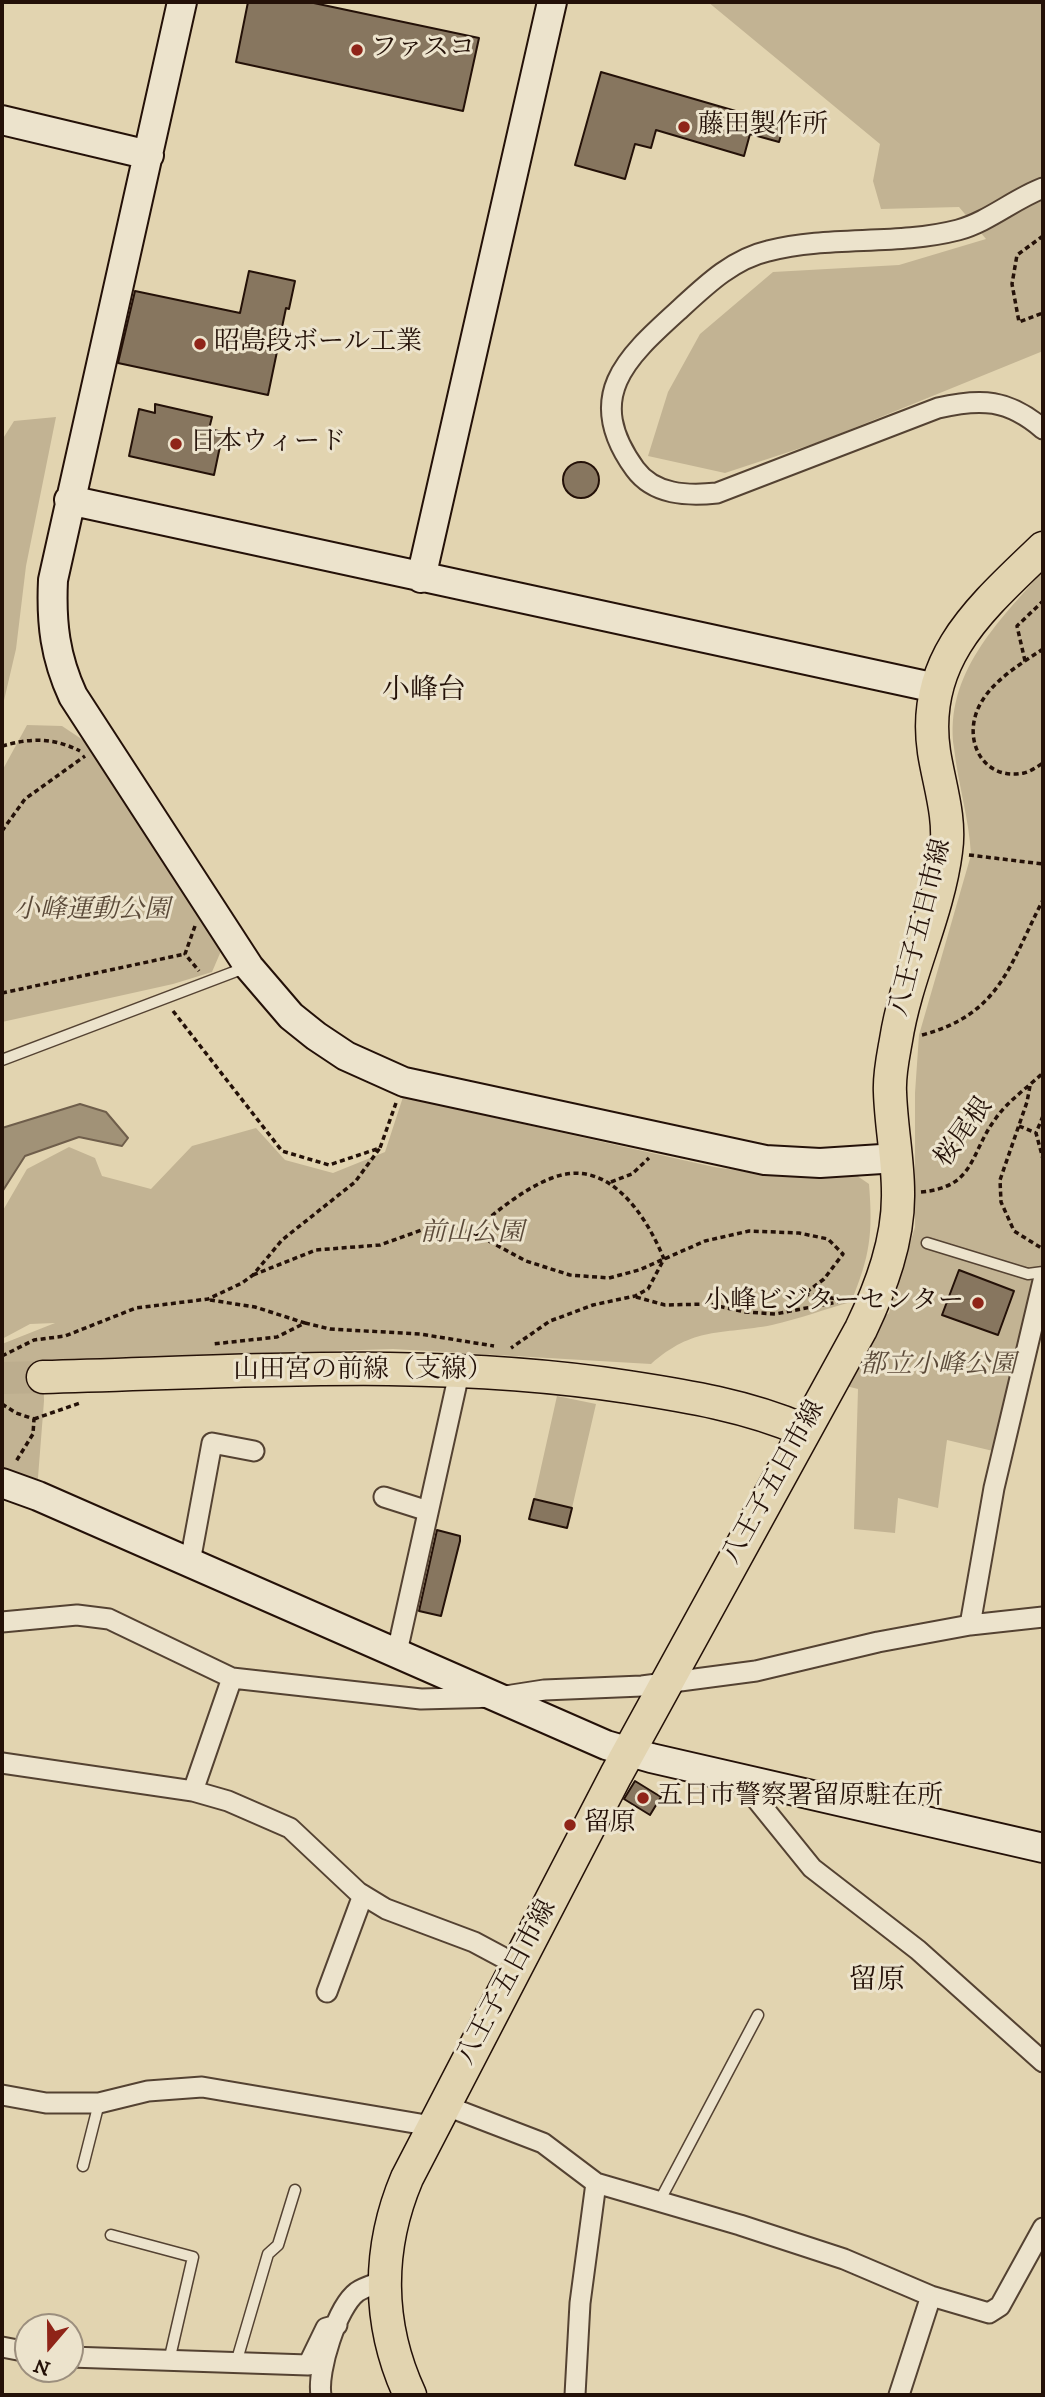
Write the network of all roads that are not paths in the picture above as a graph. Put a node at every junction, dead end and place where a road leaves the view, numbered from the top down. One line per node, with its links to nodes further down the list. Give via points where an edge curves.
1 (182, 2): 4 (street)
2 (552, 2): 9 (street)
3 (2, 120): 4 (street)
4 (149, 155): 7 (street)
5 (1043, 188): 6 (street, via 961,229 928,237 825,241 741,260 710,281 639,346 623,365 612,410 614,432 641,478 662,490 690,496 717,493 938,408 971,401 1027,415)
6 (1043, 429)
7 (69, 500): 9 (street); 11 (street, via 53,580 53,634 60,666 73,696)
8 (1043, 548): 10 (main road, 八王子五日市線, via 957,639)
9 (421, 578): 10 (street)
10 (936, 688): 13 (main road, 八王子五日市線, via 932,733 945,810 946,853 896,1037 890,1091)
11 (249, 967): 12 (lane); 13 (street, via 291,1016 316,1036 346,1056 404,1082 765,1160 820,1163)
12 (2, 1060)
13 (897, 1158): 19 (main road, 八王子五日市線, via 896,1225 881,1282 861,1329)
14 (927, 1243): 15 (lane, via 1028,1274)
15 (1043, 1272)
16 (1043, 1281): 27 (street, via 995,1488)
17 (460, 1369): 18 (main road, 山田宮の前線（支線）); 19 (main road, 山田宮の前線（支線）, via 564,1377 653,1391 743,1409); 23 (street)
18 (43, 1377)
19 (803, 1430): 30 (main road, 八王子五日市線)
20 (254, 1451): 24 (street, via 212,1443)
21 (7, 1477): 24 (street)
22 (384, 1497): 23 (street)
23 (428, 1511): 28 (street)
24 (190, 1562): 28 (street)
25 (1043, 1617): 27 (street)
26 (2, 1622): 29 (street, via 77,1615 108,1619)
27 (970, 1625): 30 (street, via 878,1642 806,1662)
28 (409, 1657): 31 (street); 32 (street, via 420,1685)
29 (232, 1678): 32 (street); 36 (street)
30 (667, 1683): 31 (street); 33 (main road, 八王子五日市線)
31 (499, 1697): 32 (street); 33 (street)
32 (411, 1698)
33 (628, 1752): 35 (street); 39 (main road, 八王子五日市線)
34 (2, 1763): 36 (street)
35 (740, 1779): 37 (street); 42 (street, via 812,1868 918,1950)
36 (193, 1791): 38 (street, via 290,1828)
37 (1043, 1847)
38 (363, 1895): 39 (street); 40 (street)
39 (517, 1965): 45 (main road, 八王子五日市線)
40 (327, 1992)
41 (758, 2015): 49 (lane)
42 (1043, 2062)
43 (2, 2095): 44 (street, via 46,2103)
44 (99, 2103): 45 (street, via 148,2091 202,2087); 46 (lane)
45 (438, 2116): 47 (street, via 543,2143); 52 (main road, 八王子五日市線, via 396,2206)
46 (83, 2165)
47 (596, 2183): 49 (street); 60 (street, via 580,2303)
48 (295, 2190): 57 (lane, via 278,2245 268,2254)
49 (658, 2203): 53 (street, via 844,2259)
50 (1043, 2228): 53 (street, via 1000,2306 989,2313)
51 (111, 2235): 56 (lane, via 193,2257)
52 (383, 2281): 54 (street, via 358,2291); 59 (main road, 八王子五日市線, via 390,2339)
53 (931, 2296): 61 (street)
54 (337, 2325): 57 (street, via 326,2328 308,2365); 58 (street, via 320,2374)
55 (84, 2358): 56 (street)
56 (169, 2361): 57 (street)
57 (236, 2363)
58 (321, 2395)
59 (410, 2395)
60 (575, 2395)
61 (899, 2395)

